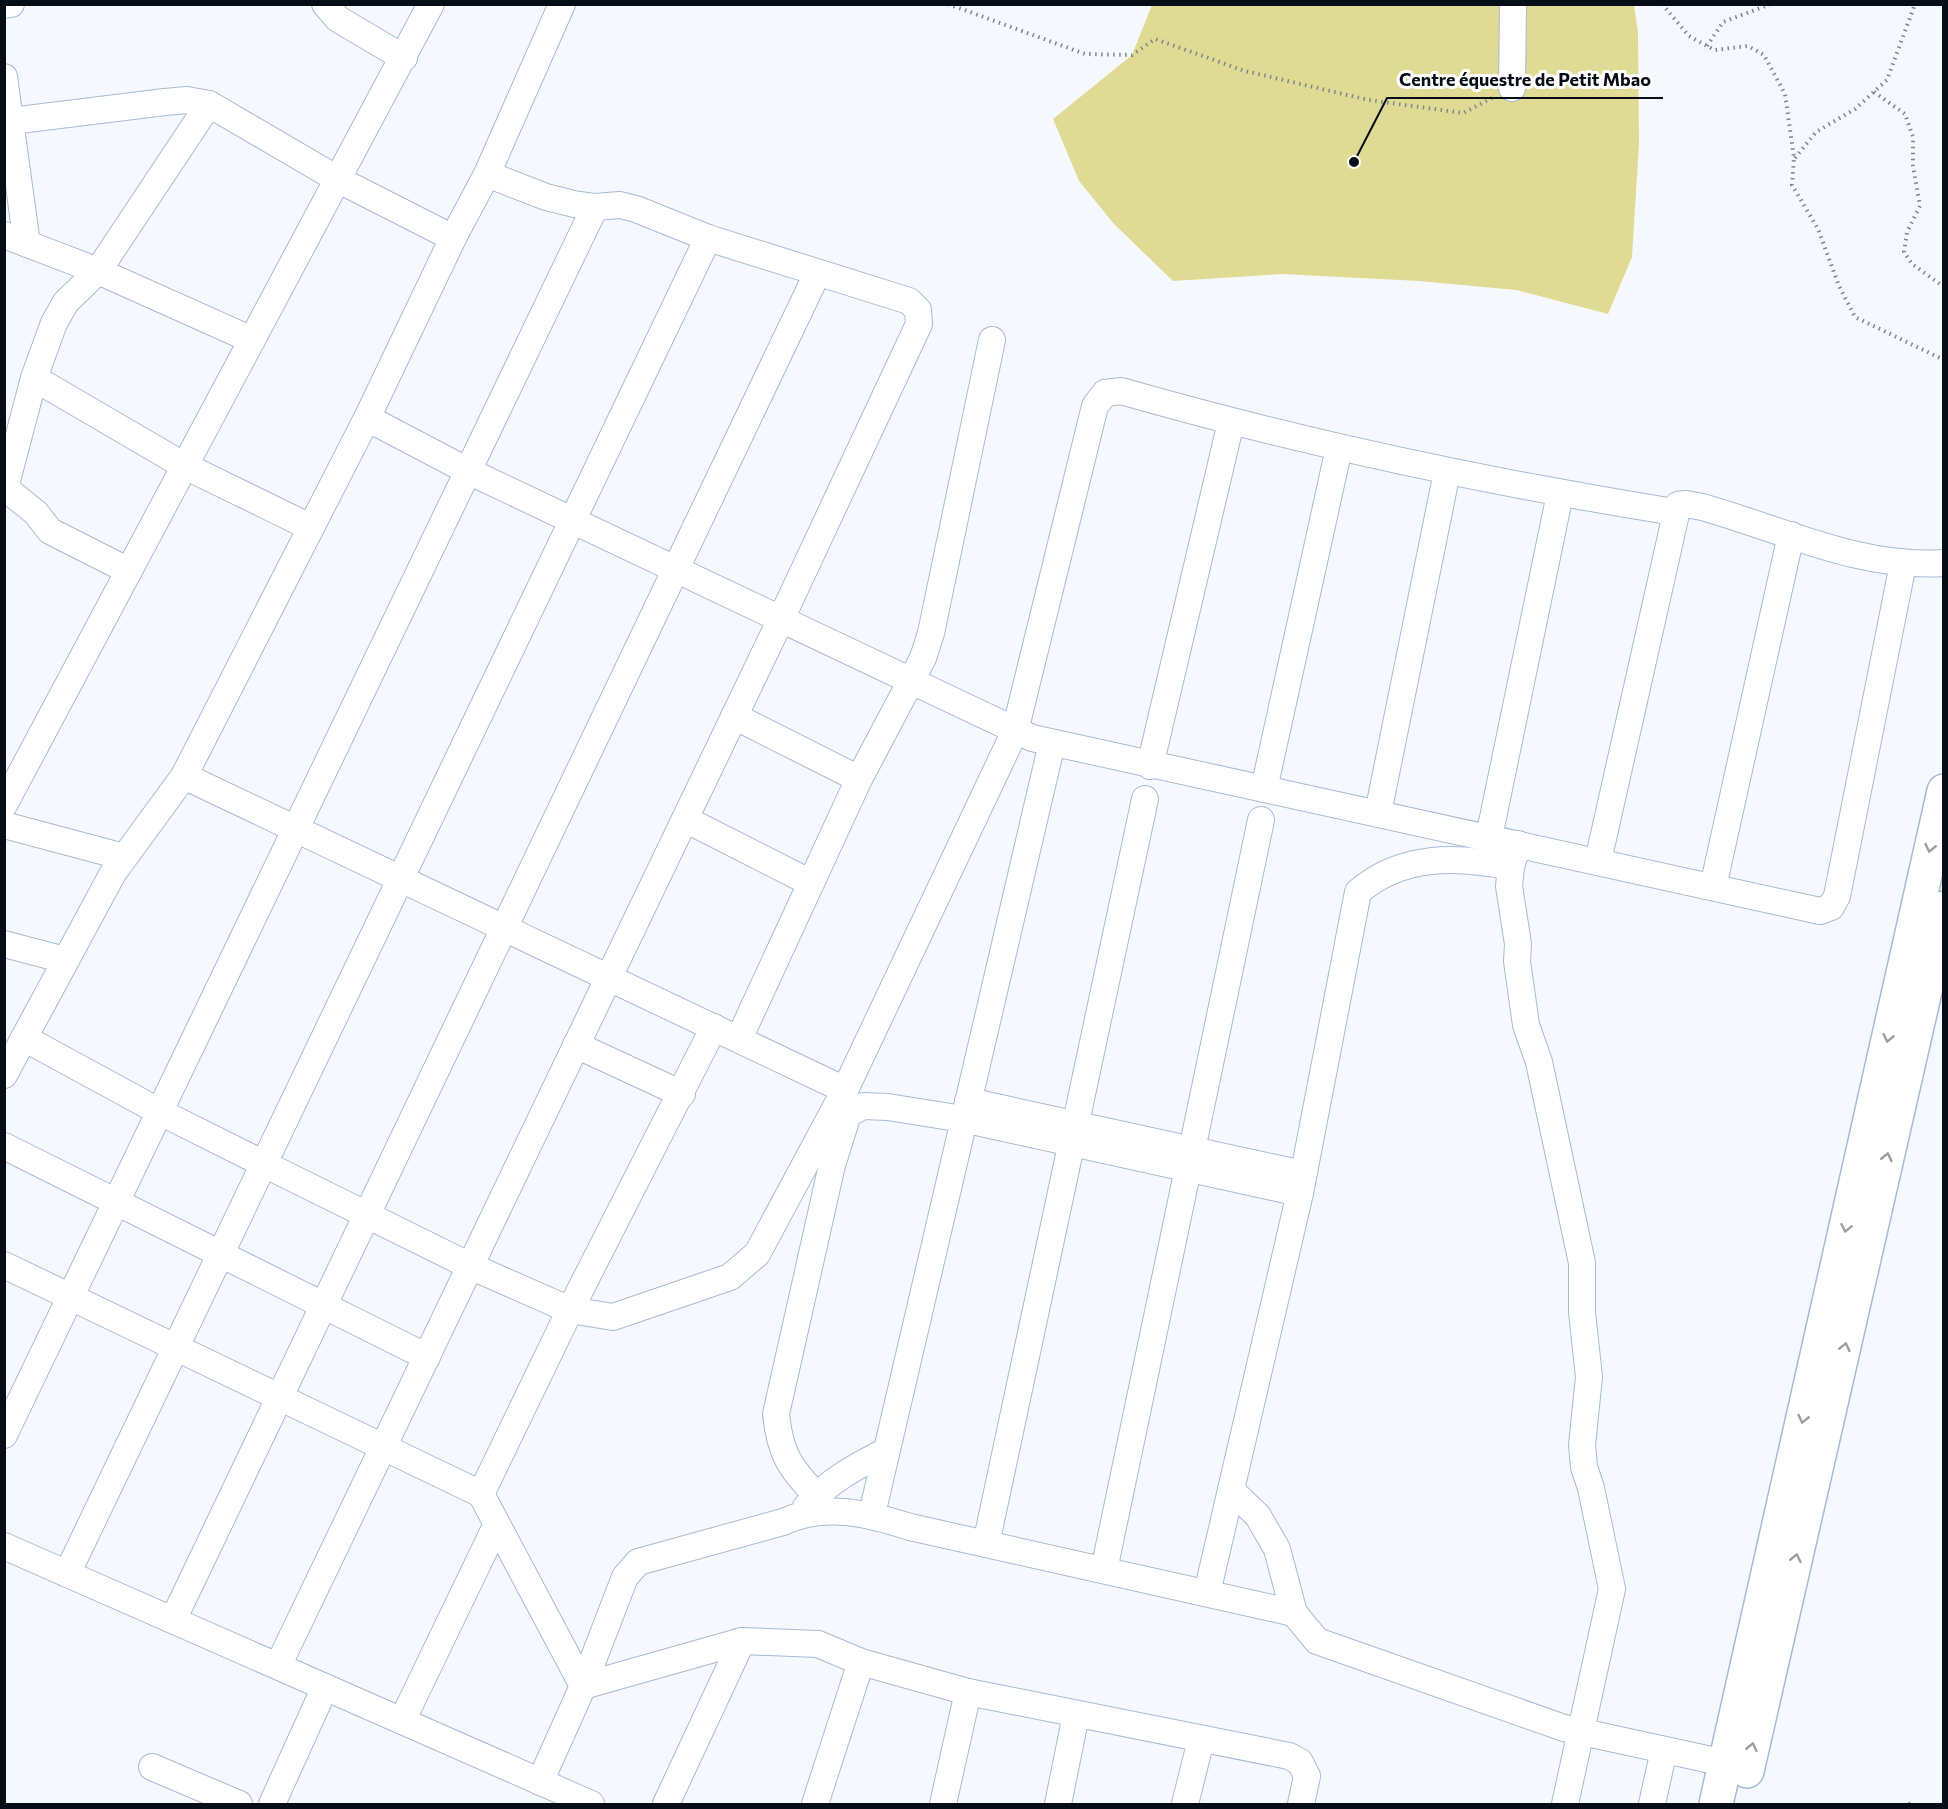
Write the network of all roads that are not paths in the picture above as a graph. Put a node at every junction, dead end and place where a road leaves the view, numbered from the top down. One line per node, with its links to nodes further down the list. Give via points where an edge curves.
1 (10, 4): 6 (street)
2 (325, 4): 7 (street, via 338,19)
3 (431, 4): 7 (street)
4 (562, 4): 12 (street)
5 (1513, 4): 9 (street)
6 (4, 5)
7 (404, 58): 13 (street)
8 (4, 77): 11 (street)
9 (1512, 88)
10 (209, 104): 11 (street, via 187,100); 13 (street); 18 (street)
11 (11, 121): 17 (street)
12 (487, 174): 14 (street, via 546,197); 15 (street)
13 (339, 180): 15 (street); 20 (street)
14 (595, 207): 16 (street, via 620,205 636,209); 27 (street)
15 (453, 238): 23 (street)
16 (708, 238): 19 (street); 32 (street)
17 (16, 239): 18 (street)
18 (98, 271): 20 (street); 22 (street, via 66,302)
19 (817, 274): 37 (street); 39 (street, via 909,301 918,310 919,324)
20 (252, 340): 26 (street)
21 (992, 340): 40 (street, via 931,633)
22 (34, 378): 26 (street); 29 (street)
23 (367, 418): 27 (street); 33 (street)
24 (1231, 422): 25 (street); 42 (street, via 1121,392 1105,393 1095,406); 44 (street)
25 (1339, 448): 28 (street); 47 (street)
26 (183, 465): 33 (street); 38 (street)
27 (468, 471): 32 (street); 55 (street)
28 (1447, 472): 30 (street); 51 (street)
29 (5, 489): 38 (street, via 36,513 50,531)
30 (1560, 494): 31 (street); 56 (street)
31 (1674, 512): 34 (street, via 1677,505 1686,504); 59 (street)
32 (573, 521): 37 (street); 60 (street)
33 (310, 527): 45 (street)
34 (1791, 535): 36 (street); 62 (street)
35 (1944, 563): 36 (street)
36 (1904, 564): 62 (street, via 1837,896 1831,907 1820,911)
37 (676, 569): 39 (street); 64 (street)
38 (129, 571): 50 (street)
39 (781, 619): 40 (street); 41 (street)
40 (911, 680): 42 (street); 46 (street)
41 (734, 716): 46 (street); 52 (street)
42 (1016, 731): 43 (street); 73 (street)
43 (1052, 743): 44 (street); 75 (street)
44 (1150, 766): 47 (street)
45 (184, 776): 55 (street); 58 (street)
46 (860, 779): 61 (street)
47 (1264, 789): 51 (street)
48 (1944, 790): 121 (highway, one-way to 121)
49 (1144, 799): 77 (street)
50 (4, 805)
51 (1378, 813): 56 (street)
52 (685, 819): 61 (street); 67 (street)
53 (1261, 820): 79 (street)
54 (4, 825): 58 (street)
55 (296, 829): 60 (street); 76 (street)
56 (1489, 837): 57 (street)
57 (1514, 856): 59 (street); 81 (street, via 1414,862 1371,881 1358,892); 118 (street, via 1511,907 1526,1025 1539,1062 1582,1263 1588,1377 1584,1467 1592,1488 1612,1589)
58 (124, 857): 66 (street)
59 (1598, 861): 62 (street)
60 (401, 879): 64 (street); 80 (street)
61 (811, 883): 70 (street)
62 (1713, 887)
63 (1944, 908): 137 (highway, one-way to 63)
64 (504, 928): 67 (street); 83 (street)
65 (4, 944): 66 (street)
66 (65, 960): 69 (street)
67 (609, 978): 68 (street); 71 (street)
68 (714, 1027): 70 (street); 74 (street)
69 (24, 1038): 72 (street); 76 (street)
70 (739, 1039): 73 (street)
71 (576, 1045): 74 (street); 86 (street)
72 (7, 1066)
73 (845, 1090): 90 (street, via 757,1254 746,1266 730,1277)
74 (682, 1094): 89 (street)
75 (965, 1110): 77 (street); 97 (street); 100 (street, via 863,1106 848,1114 840,1131 776,1414 779,1442)
76 (160, 1112): 80 (street); 82 (street)
77 (1073, 1134): 79 (street); 103 (street)
78 (4, 1146): 82 (street)
79 (1190, 1159): 81 (street); 105 (street)
80 (264, 1164): 83 (street); 84 (street)
81 (1302, 1183): 98 (street)
82 (115, 1201): 84 (street); 87 (street)
83 (368, 1214): 86 (street); 88 (street)
84 (221, 1254): 88 (street); 91 (street)
85 (4, 1265): 87 (street)
86 (470, 1266): 89 (street); 93 (street)
87 (71, 1296): 91 (street); 95 (street)
88 (324, 1305): 93 (street); 94 (street)
89 (570, 1310): 90 (street); 92 (street)
90 (614, 1317): 92 (street)
91 (176, 1347): 94 (street); 106 (street)
92 (554, 1347): 99 (street)
93 (427, 1357): 96 (street)
94 (280, 1397): 96 (street); 109 (street)
95 (4, 1435)
96 (383, 1446): 99 (street); 112 (street)
97 (886, 1450): 100 (street, via 842,1475); 101 (street)
98 (1231, 1491): 107 (street); 108 (street, via 1258,1516 1276,1549)
99 (481, 1494): 102 (street)
100 (808, 1504): 101 (street, via 827,1511); 113 (street, via 783,1522 638,1562 625,1577)
101 (872, 1514): 103 (street)
102 (496, 1526): 113 (street); 117 (street)
103 (986, 1544): 105 (street)
104 (4, 1546): 106 (street)
105 (1104, 1570): 107 (street)
106 (67, 1574): 109 (street)
107 (1207, 1593): 108 (street)
108 (1294, 1613): 118 (street, via 1317,1641)
109 (173, 1620): 112 (street)
110 (742, 1641): 111 (street, via 818,1644); 113 (street); 128 (street)
111 (861, 1662): 115 (street); 129 (street)
112 (278, 1666): 114 (street)
113 (583, 1686): 123 (street)
114 (324, 1687): 117 (street); 126 (street)
115 (969, 1692): 116 (street); 130 (street)
116 (1076, 1714): 119 (street); 131 (street)
117 (402, 1721): 123 (street)
118 (1582, 1732): 120 (street); 134 (street)
119 (1201, 1740): 132 (street); 133 (street, via 1289,1756 1300,1762 1307,1776)
120 (1664, 1750): 121 (street); 135 (street)
121 (1725, 1763): 136 (highway)
122 (152, 1767): 125 (street)
123 (540, 1782): 124 (street)
124 (565, 1799): 127 (street)
125 (238, 1804)
126 (272, 1804)
127 (591, 1804)
128 (666, 1804)
129 (815, 1804)
130 (943, 1804)
131 (1058, 1804)
132 (1185, 1804)
133 (1301, 1804)
134 (1565, 1804)
135 (1652, 1804)
136 (1716, 1804)
137 (1739, 1804)

